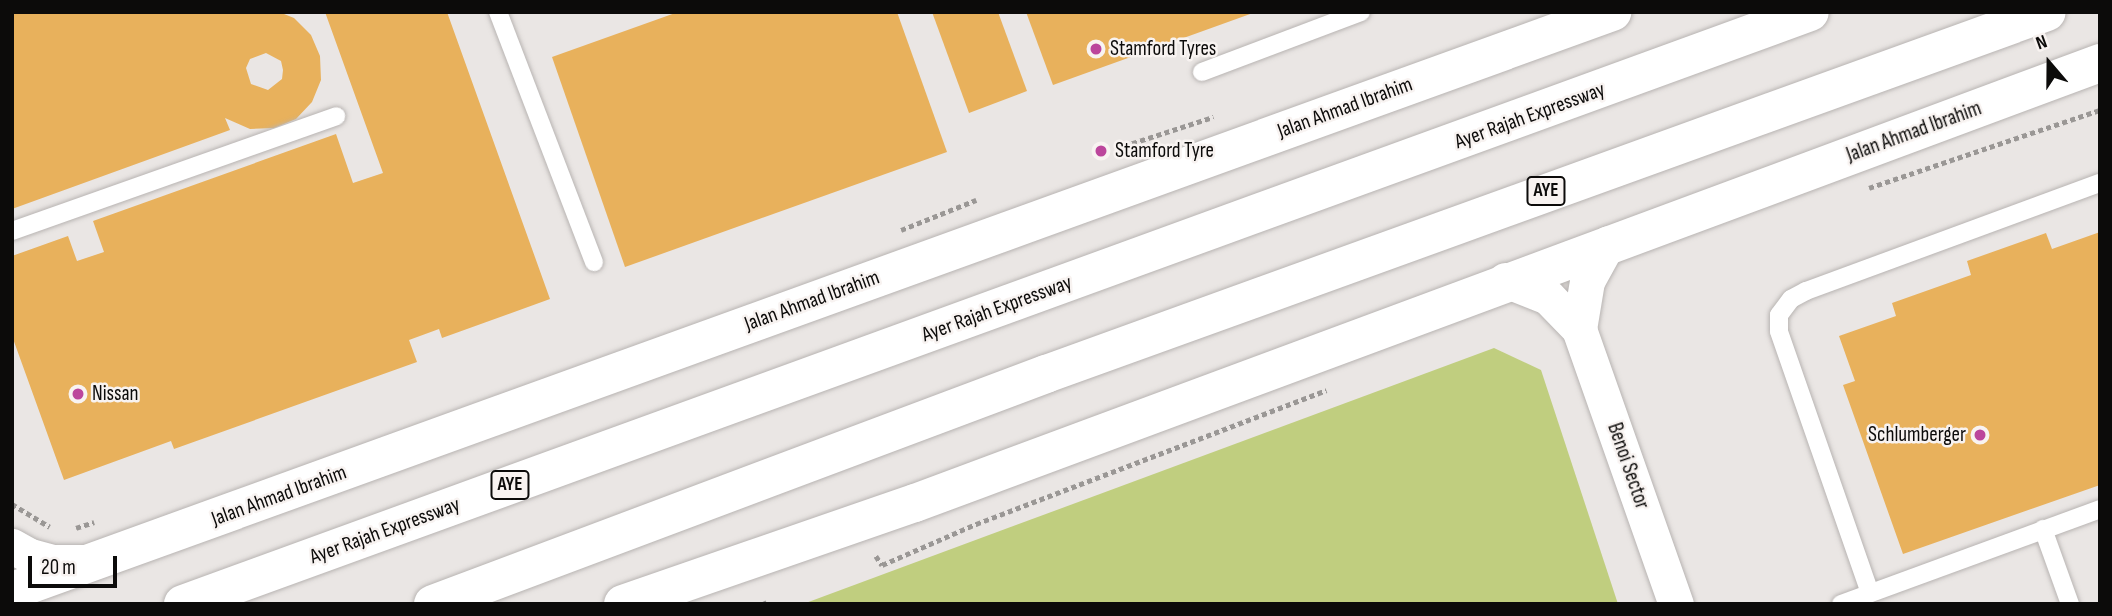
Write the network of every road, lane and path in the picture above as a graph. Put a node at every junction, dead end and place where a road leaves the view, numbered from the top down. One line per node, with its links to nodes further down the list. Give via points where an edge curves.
1 (499, 12): 12 (lane)
2 (1361, 12): 7 (lane)
3 (1612, 12): 18 (main road, Jalan Ahmad Ibrahim)
4 (1810, 12): 21 (main road, Ayer Rajah Expressway / AYE)
5 (2047, 12): 22 (main road, AYE, via 1382,251)
6 (2100, 63): 11 (main road, Jalan Ahmad Ibrahim)
7 (1202, 72)
8 (336, 116): 10 (lane)
9 (2100, 183): 20 (lane, via 1806,291 1791,299 1779,315 1779,331)
10 (12, 231)
11 (1608, 243): 13 (main road, Jalan Ahmad Ibrahim); 14 (street, Benoi Sector, via 1587,281)
12 (594, 262)
13 (1505, 280): 14 (street, Benoi Sector, via 1548,298); 23 (main road, Jalan Ahmad Ibrahim, via 915,503)
14 (1579, 329): 24 (street, Benoi Sector)
15 (2100, 509): 16 (lane)
16 (2043, 529): 20 (lane); 26 (lane)
17 (12, 546): 18 (street, via 53,562)
18 (99, 562): 19 (main road, Jalan Ahmad Ibrahim)
19 (12, 591)
20 (1870, 593): 25 (lane)
21 (183, 604)
22 (433, 604)
23 (623, 604)
24 (1676, 604)
25 (1841, 604)
26 (2070, 604)

